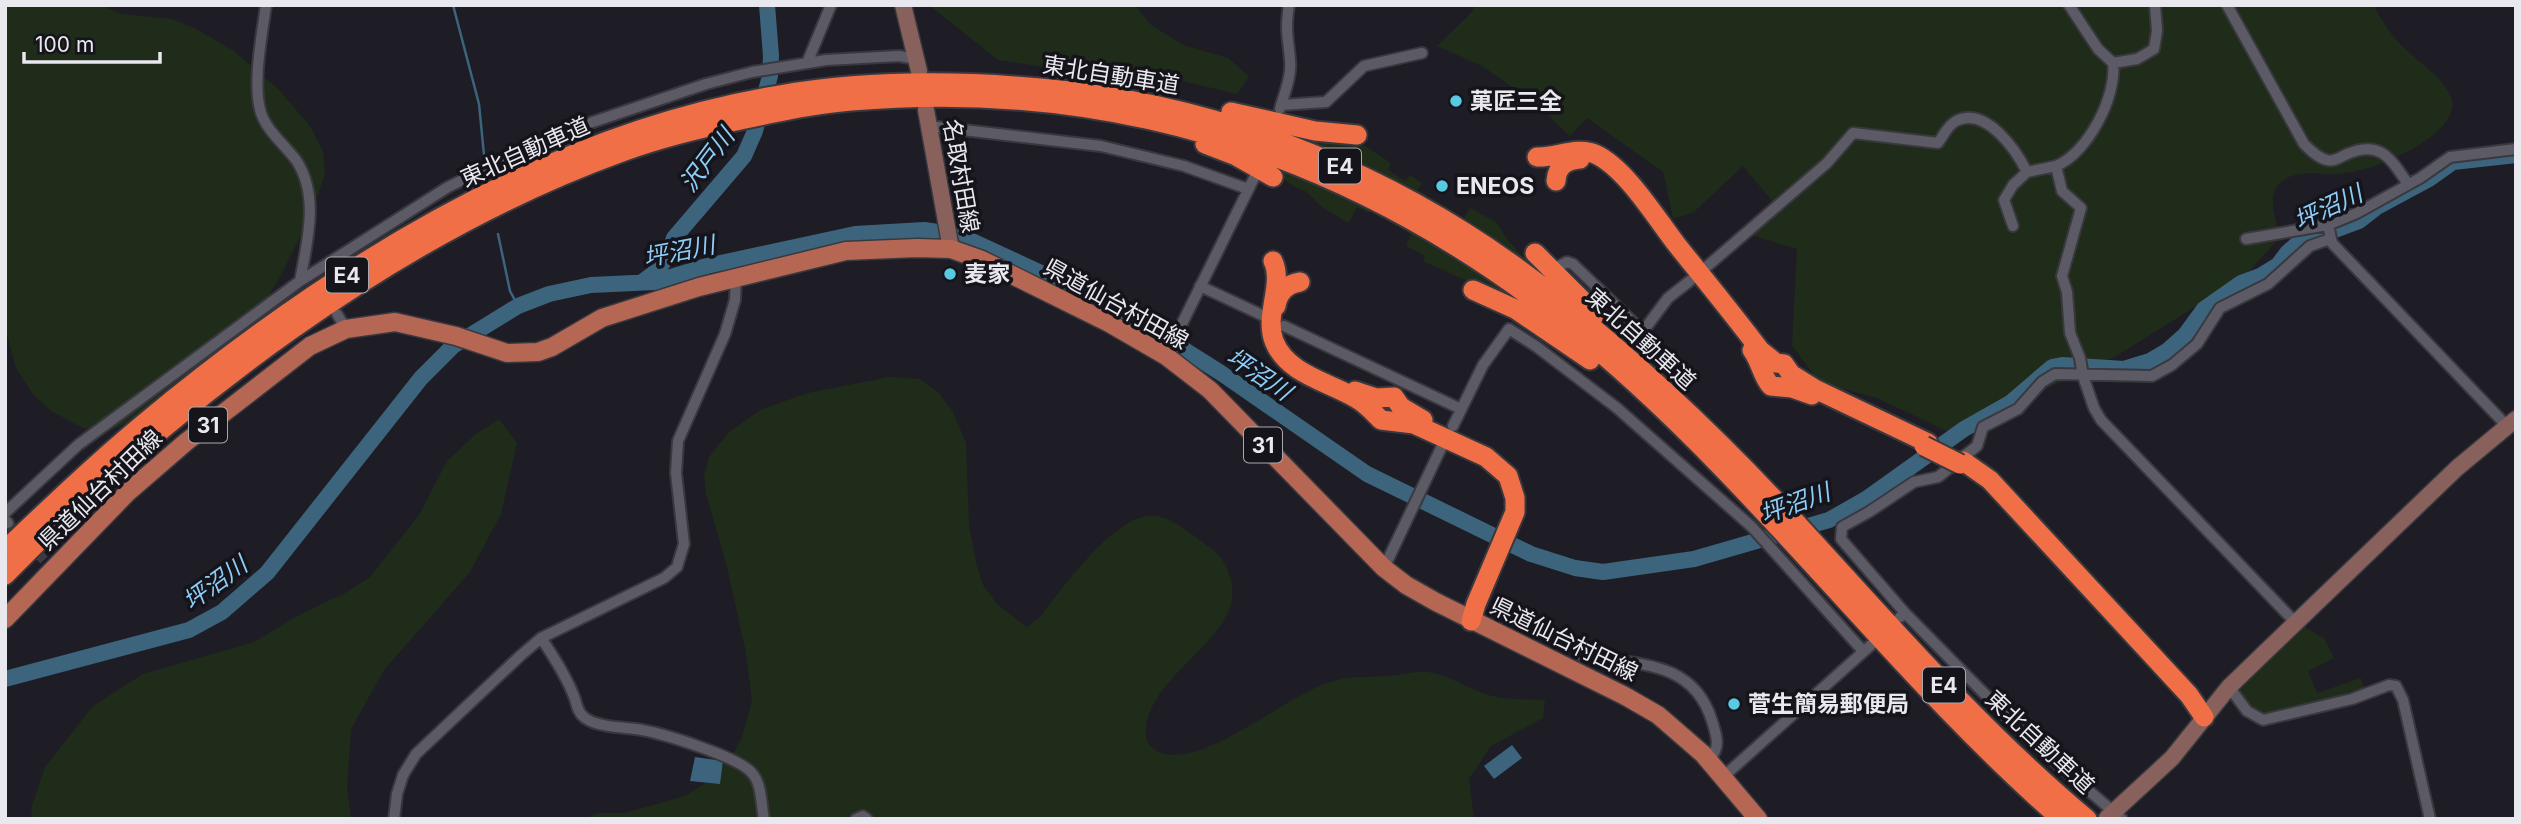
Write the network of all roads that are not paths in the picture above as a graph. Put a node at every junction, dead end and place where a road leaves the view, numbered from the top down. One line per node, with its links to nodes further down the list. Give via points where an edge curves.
1 (266, 5): 34 (street, via 260,111 297,162 307,190 311,217)
2 (831, 5): 9 (street)
3 (903, 5): 11 (street)
4 (1289, 5): 8 (street, via 1290,72 1280,109 1326,103 1364,66)
5 (2069, 5): 10 (street)
6 (2155, 5): 10 (street, via 2154,50 2137,60)
7 (2227, 5): 22 (street, via 2304,145 2332,160 2361,148 2375,148)
8 (1422, 52)
9 (807, 62): 11 (street, via 899,56); 34 (street, via 674,93 557,134 447,187 314,278)
10 (2113, 63): 18 (street, via 2113,86 2102,114 2075,152)
11 (918, 65)
12 (1018, 92): 13 (highway, 東北自動車道 / E4, via 971,82 895,82); 15 (highway, via 1060,83 1118,90 1315,131); 20 (highway, via 1051,111 1166,132 1236,156); 49 (highway, 東北自動車道 / E4, via 1108,95 1244,128 1337,164 1429,211 1511,264 1608,340 1665,392)
13 (744, 110): 53 (highway, 東北自動車道 / E4, via 671,121 598,145 503,186 412,234 293,310 187,388); 55 (highway, 東北自動車道 / E4, via 564,175 398,261 291,331 160,430)
14 (927, 118): 23 (street, via 1101,146 1184,166); 27 (street, 名取村田線)
15 (1357, 135)
16 (2516, 149): 22 (street, via 2450,157)
17 (1537, 157): 47 (highway, via 1582,151 1606,161 1632,187 1760,350 1815,389)
18 (2056, 166): 19 (street); 43 (street, via 2062,191 2081,208 2062,276 2070,333)
19 (2027, 173): 24 (street, via 2004,200); 31 (street, via 1990,125 1966,117 1954,122 1938,143 1853,133 1827,163)
20 (1263, 178): 23 (street)
21 (1556, 181): 47 (highway, via 1567,161 1583,158 1618,178 1761,361 1771,386 1792,388)
22 (2409, 184): 25 (street)
23 (1248, 189): 36 (street)
24 (2013, 226)
25 (2329, 232): 26 (street); 43 (street, via 2268,284 2220,308 2197,344 2172,365 2152,376); 45 (street, via 2332,243)
26 (2246, 239)
27 (951, 247): 32 (main road, 県道仙台村田線 / 31, via 846,251); 42 (main road, 県道仙台村田線 / 31)
28 (1535, 253): 49 (highway, via 1749,463)
29 (1273, 261): 51 (highway, via 1276,282 1271,327 1279,352 1303,373 1371,408 1381,420 1414,424 1486,457 1503,470 1512,485)
30 (1557, 267): 33 (street, via 1573,264 1642,328)
31 (1704, 269)
32 (736, 277): 56 (main road, 県道仙台村田線 / 31, via 626,309 552,347 522,354 396,322 341,321 127,493 48,565); 59 (street, via 725,334 678,441 676,473 684,544 677,566 664,578)
33 (1691, 279)
34 (300, 281): 50 (street, via 78,445)
35 (1300, 282): 51 (highway, via 1291,283 1277,299 1276,331 1284,348 1315,373 1369,396 1394,397 1410,413 1505,464 1520,488 1521,507)
36 (1200, 286): 38 (street); 42 (street)
37 (1473, 290): 49 (highway, via 1515,309 1599,367)
38 (1264, 316)
39 (1517, 319): 41 (street)
40 (1284, 326): 44 (street)
41 (1509, 329): 44 (street, via 1483,365); 49 (street)
42 (1168, 352): 54 (main road, 県道仙台村田線 / 31)
43 (2082, 370): 58 (street, via 2101,420); 65 (street, via 2055,374 2042,382 2018,409 1983,427 1977,446 1938,477 1914,482 1842,527 1841,539 1903,615)
44 (1461, 409): 46 (street)
45 (2512, 422): 58 (street)
46 (1452, 426)
47 (1926, 445): 62 (highway, bridge, via 1962,462 1987,484 2179,696)
48 (1442, 446): 54 (street)
49 (1770, 515): 52 (highway, 東北自動車道 / E4); 64 (street, via 1777,554 1867,648)
50 (6, 519)
51 (1514, 525): 57 (highway)
52 (1804, 545): 71 (highway, 東北自動車道 / E4, via 1941,705); 72 (highway, 東北自動車道 / E4, via 2022,762)
53 (5, 550)
54 (1384, 568): 57 (main road, 県道仙台村田線 / 31)
55 (5, 575)
56 (5, 619)
57 (1471, 621): 63 (main road, 県道仙台村田線 / 31, via 1658,715)
58 (2295, 622): 61 (street)
59 (541, 638): 66 (street, via 415,754 400,784); 67 (street, via 584,718 662,734 744,766 757,781)
60 (1582, 656): 63 (street, via 1661,668 1692,684 1707,705 1718,744)
61 (2229, 687): 62 (street); 73 (street, via 2246,711 2263,720 2396,686 2406,710)
62 (2204, 717): 65 (street, via 2172,758)
63 (1709, 760): 64 (main road, 県道仙台村田線 / 31)
64 (1723, 777): 70 (main road, 県道仙台村田線 / 31)
65 (2114, 816)
66 (394, 819)
67 (764, 819)
68 (856, 819): 69 (street)
69 (867, 819)
70 (1758, 819)
71 (2062, 819)
72 (2087, 819)
73 (2430, 819)

